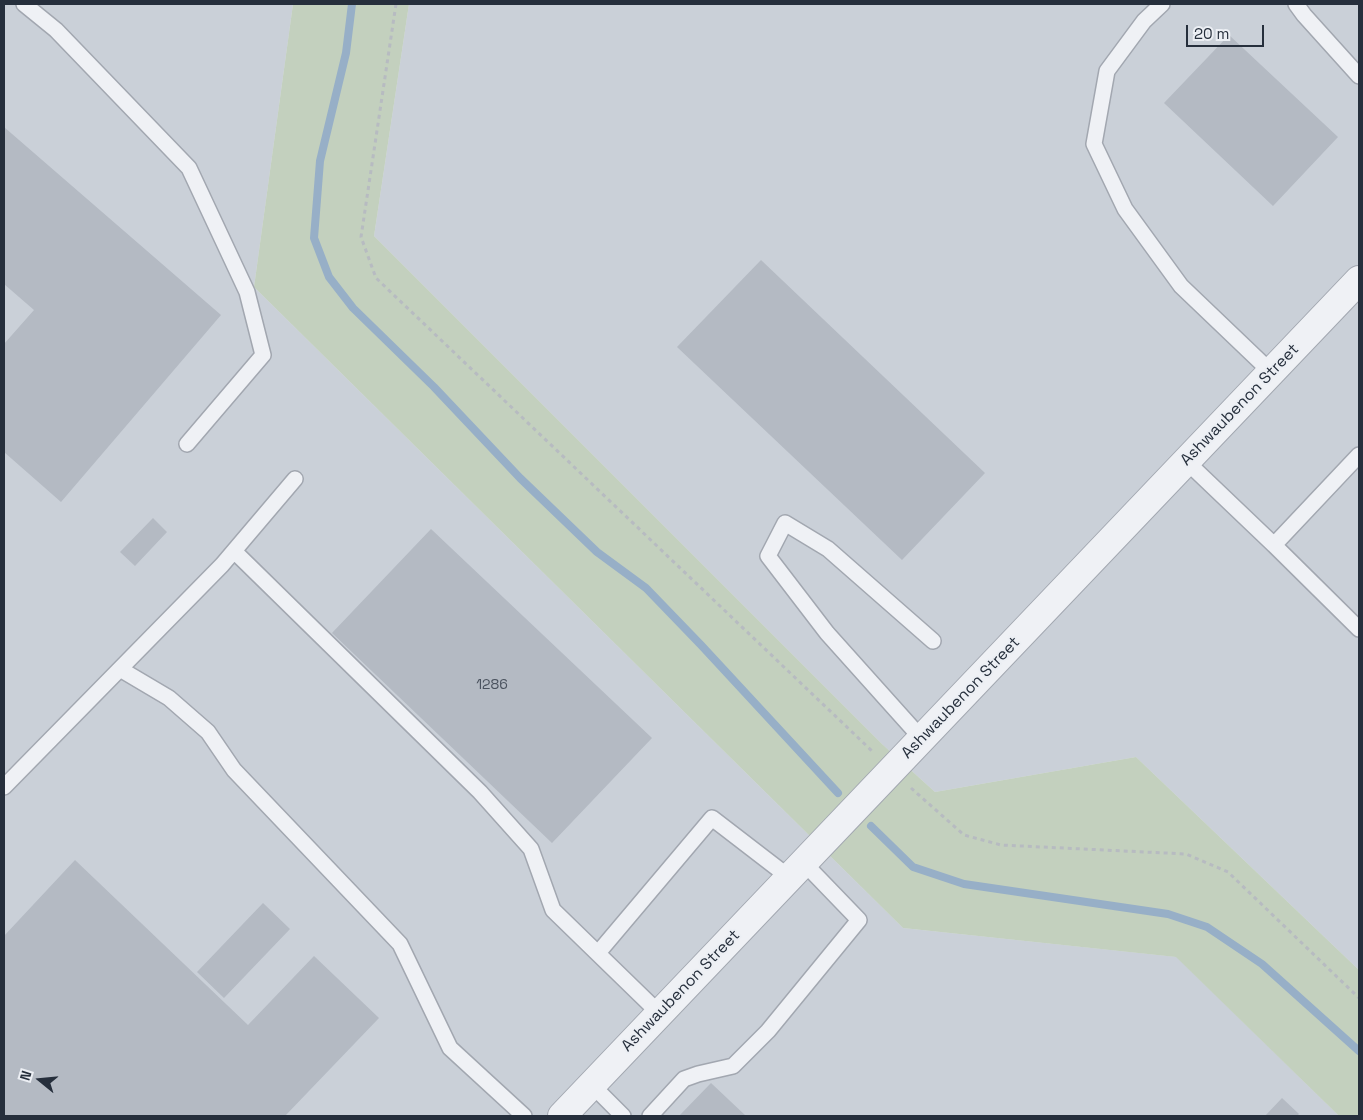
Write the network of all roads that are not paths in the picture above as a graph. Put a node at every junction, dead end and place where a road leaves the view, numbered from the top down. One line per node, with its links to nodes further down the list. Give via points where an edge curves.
1 (24, 4): 7 (lane, via 56,30 189,168 247,292 263,355)
2 (1162, 4): 6 (lane, via 1144,21 1107,71 1094,144 1125,208 1181,286)
3 (1296, 4): 4 (lane)
4 (1359, 76)
5 (1359, 280): 6 (street, Ashwaubenon Street)
6 (1271, 372): 9 (street, Ashwaubenon Street)
7 (187, 444)
8 (1359, 455): 11 (lane)
9 (1186, 461): 11 (lane); 16 (street, Ashwaubenon Street)
10 (295, 479): 12 (lane)
11 (1274, 545): 13 (lane)
12 (234, 551): 15 (lane); 19 (lane, via 499,813 531,849 554,910)
13 (1359, 629)
14 (933, 641): 16 (lane, via 828,549 785,523 768,556 827,633)
15 (120, 669): 17 (lane); 22 (lane, via 169,698 208,732 234,770 400,944 450,1048)
16 (922, 739): 18 (street, Ashwaubenon Street)
17 (4, 787)
18 (797, 870): 19 (lane, via 712,818); 20 (street, Ashwaubenon Street); 25 (lane, via 859,920 768,1031 733,1066 684,1079)
19 (598, 954): 20 (lane)
20 (660, 1014): 21 (street, Ashwaubenon Street)
21 (592, 1085): 23 (street, Ashwaubenon Street); 24 (lane)
22 (524, 1116)
23 (562, 1116)
24 (623, 1116)
25 (650, 1116)

